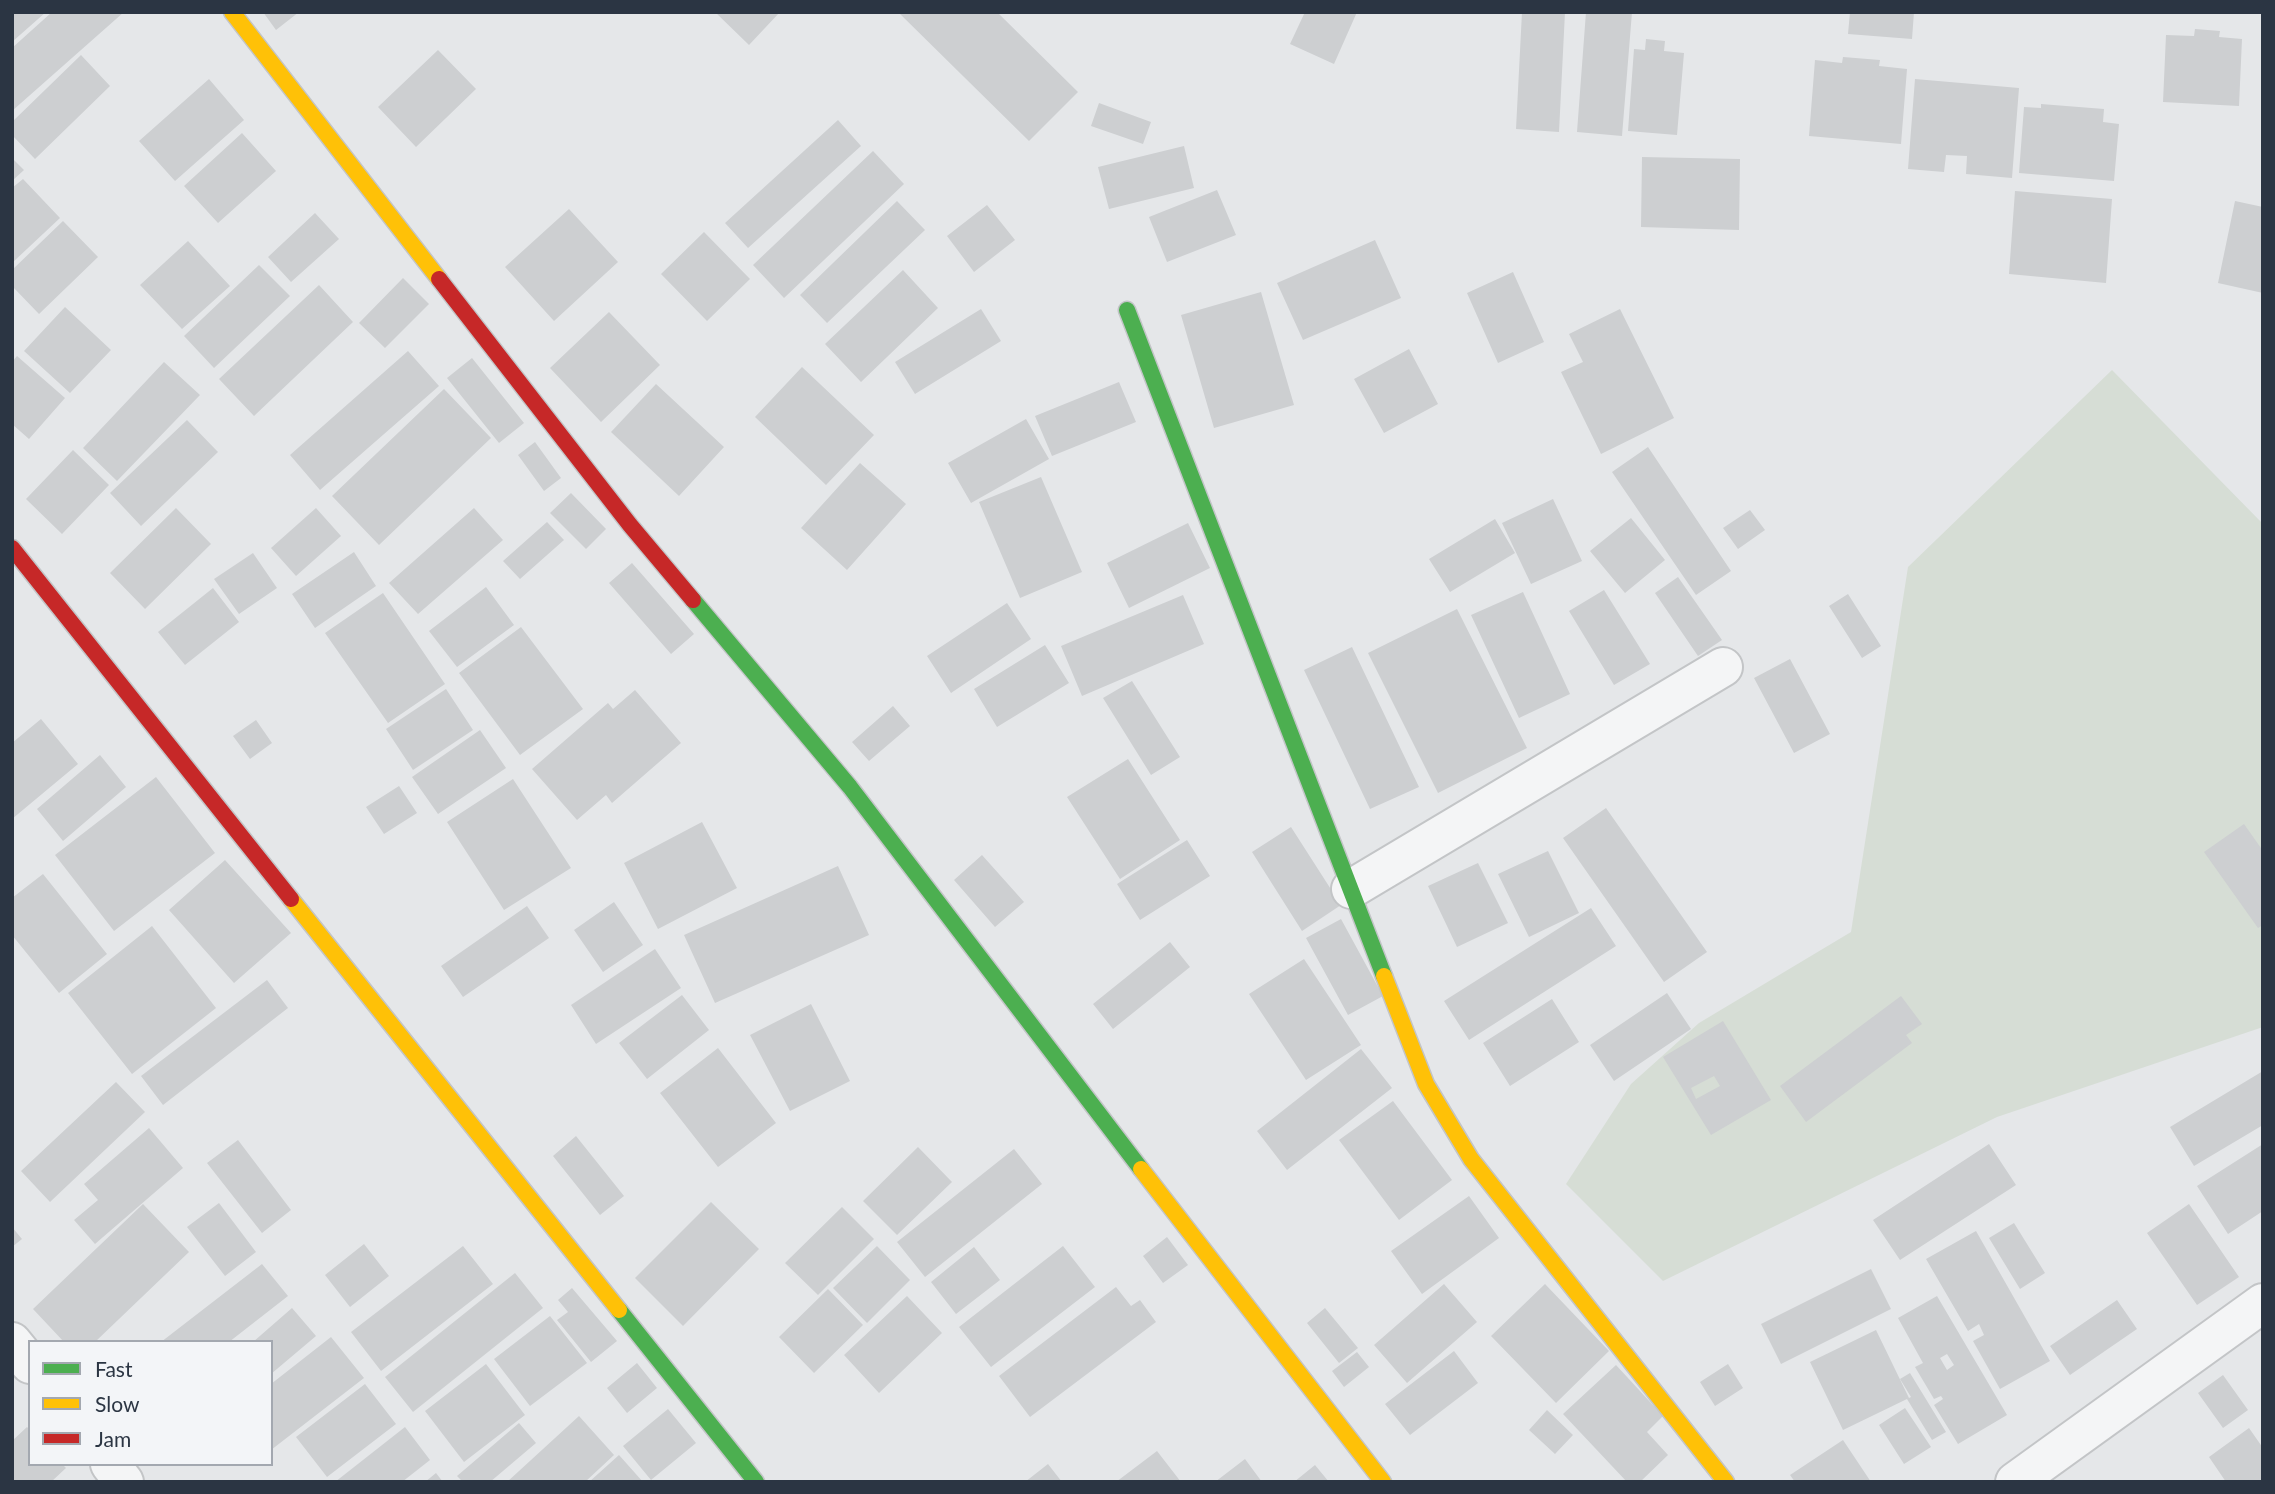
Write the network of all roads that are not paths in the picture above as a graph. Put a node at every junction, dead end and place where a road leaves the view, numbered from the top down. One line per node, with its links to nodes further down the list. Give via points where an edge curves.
1 (232, 12): 10 (street, via 630,525 850,786)
2 (1127, 310): 5 (street)
3 (12, 548): 9 (street)
4 (1723, 667): 5 (street)
5 (1351, 889): 11 (street, via 1426,1084 1471,1159)
6 (2263, 1303): 12 (street)
7 (12, 1342): 8 (street)
8 (28, 1362)
9 (756, 1482)
10 (1383, 1482)
11 (1726, 1482)
12 (2015, 1482)

